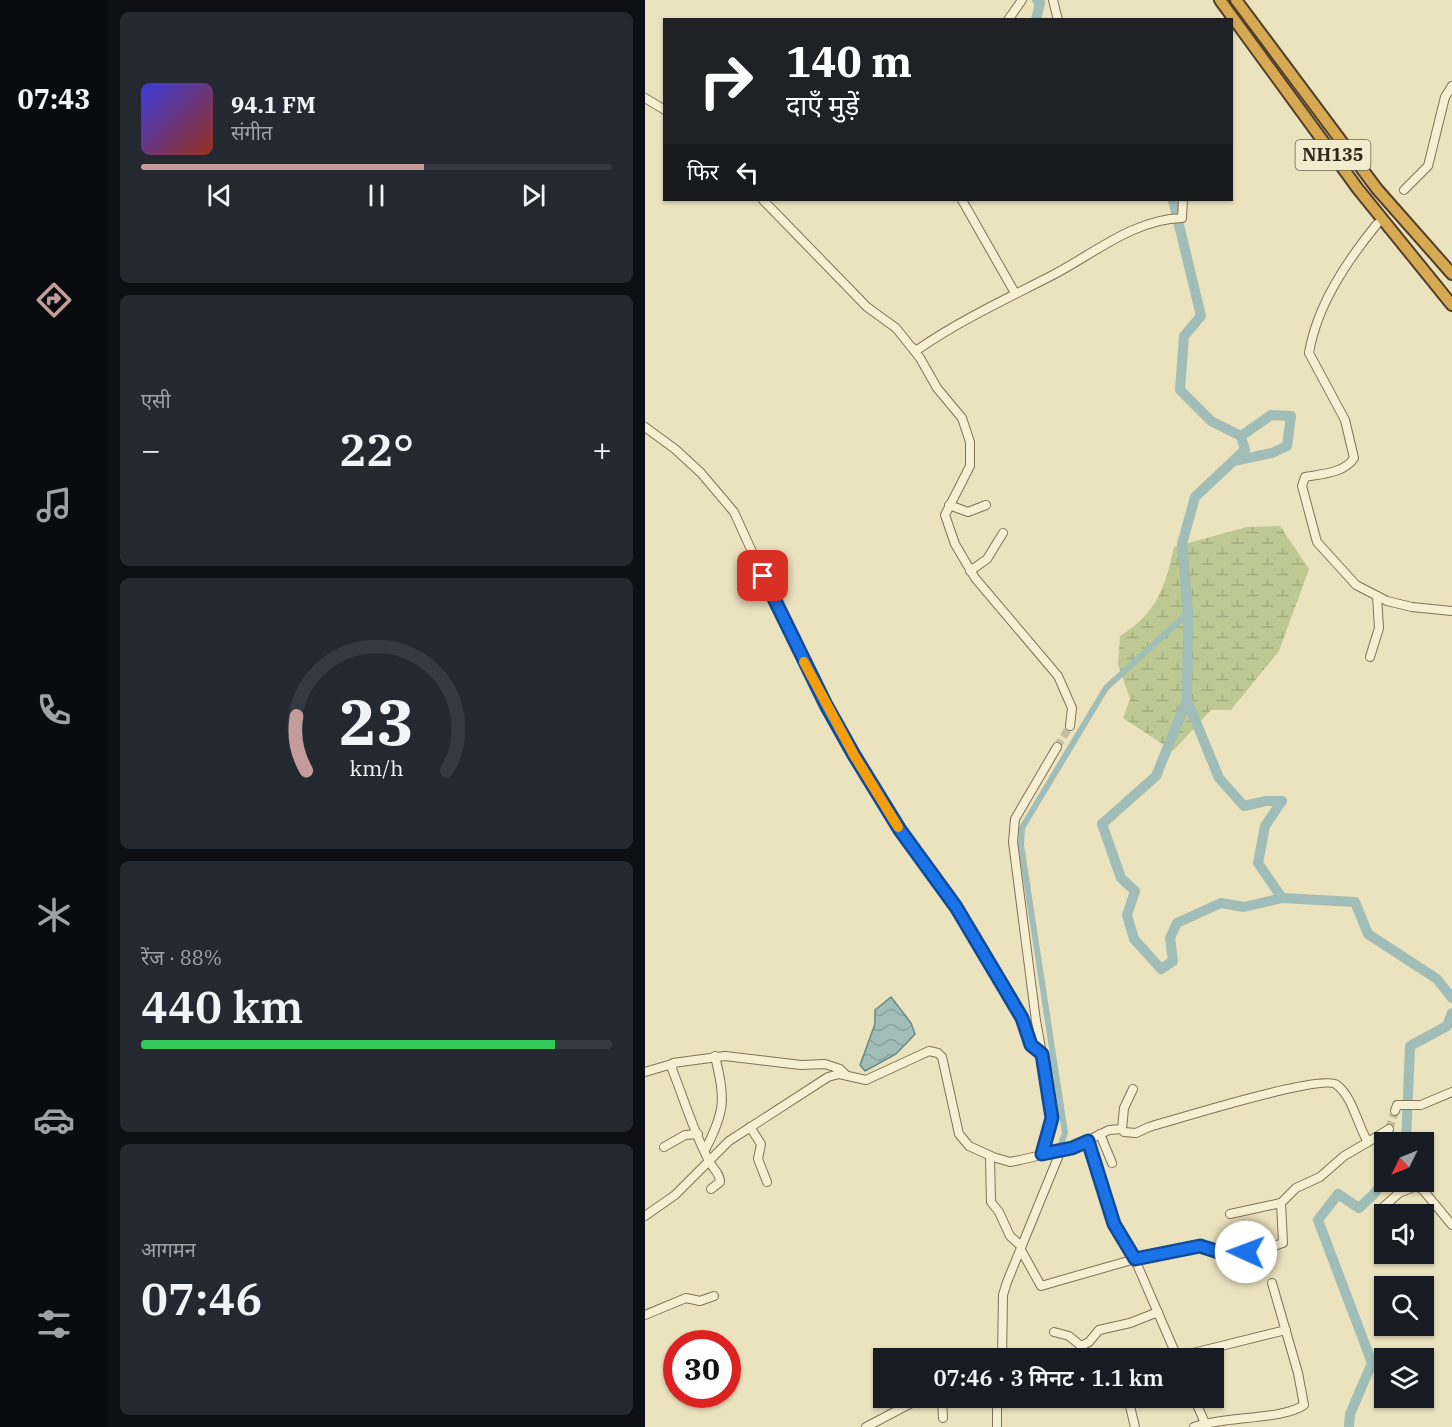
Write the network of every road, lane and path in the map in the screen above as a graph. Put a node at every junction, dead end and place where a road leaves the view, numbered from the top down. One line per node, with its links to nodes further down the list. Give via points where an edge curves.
1 (1022, 0): 5 (street)
2 (1053, 0): 6 (street)
3 (1220, 0): 17 (highway, NH135, via 1358,189)
4 (1236, 0): 15 (highway, NH135, via 1377,189)
5 (1009, 18)
6 (1057, 18)
7 (1452, 86): 10 (street, via 1445,97 1428,166)
8 (645, 98): 9 (street)
9 (663, 109)
10 (1404, 190)
11 (764, 201): 18 (street, via 841,282 896,328)
12 (963, 201): 16 (street)
13 (1183, 201): 16 (street, via 1180,218 1168,218 1092,251)
14 (1377, 224): 24 (street, via 1354,253 1322,307 1309,353 1345,420 1353,460 1331,472 1305,477 1301,482 1317,542 1356,585)
15 (1452, 274)
16 (1015, 292): 18 (street, via 917,350)
17 (1452, 305)
18 (913, 348): 20 (street, via 967,430 970,466)
19 (645, 428): 29 (street, via 701,473 734,512 779,611 854,755 900,830 946,892 1022,1018 1031,1045)
20 (949, 505): 21 (street, via 968,512); 23 (street, via 945,515 947,526)
21 (986, 505)
22 (1003, 533): 23 (street, via 987,560)
23 (970, 571): 27 (street, via 1058,676 1072,708)
24 (1377, 596): 25 (street, via 1412,607); 26 (street, via 1379,628)
25 (1452, 611)
26 (1370, 657)
27 (1070, 726)
28 (1057, 747): 29 (street, via 1013,825)
29 (1042, 1054): 47 (street, via 1052,1118)
30 (715, 1056): 31 (street); 33 (street, via 825,1065); 45 (street, via 722,1088 722,1114)
31 (672, 1064): 32 (street); 40 (street)
32 (645, 1072)
33 (845, 1074): 37 (street, via 828,1077); 48 (street, via 866,1080 929,1051 938,1053 959,1134 969,1146)
34 (1133, 1089): 38 (street, via 1124,1108)
35 (1452, 1092): 36 (street)
36 (1397, 1108)
37 (750, 1127): 49 (street); 51 (street, via 761,1144 758,1159)
38 (1122, 1129): 41 (street); 43 (street, via 1136,1133 1271,1093 1328,1082 1337,1085 1346,1097)
39 (1389, 1129): 43 (street)
40 (698, 1134): 44 (street, via 685,1135); 45 (street)
41 (1100, 1134): 42 (street); 50 (street)
42 (1088, 1141): 46 (street); 59 (street, via 1114,1224)
43 (1368, 1142): 53 (street, via 1320,1177 1296,1188)
44 (664, 1147)
45 (705, 1150): 49 (street)
46 (1058, 1151): 47 (street); 58 (street)
47 (1044, 1154): 48 (street, via 1010,1162)
48 (990, 1155): 58 (street, via 991,1202)
49 (708, 1160): 52 (street, via 720,1179); 56 (street, via 675,1195)
50 (1112, 1163)
51 (767, 1182)
52 (711, 1189)
53 (1281, 1203): 55 (street); 59 (street, via 1285,1239 1278,1246 1227,1253 1200,1246)
54 (1386, 1204): 57 (street, via 1416,1186)
55 (1230, 1214)
56 (645, 1216)
57 (1452, 1225)
58 (1019, 1246): 59 (street, via 1041,1286); 66 (street, via 1003,1295)
59 (1135, 1259): 62 (street)
60 (1272, 1283): 64 (street)
61 (714, 1296): 63 (street, via 695,1302 686,1298)
62 (1158, 1312): 65 (street, via 1099,1330 1081,1346 1069,1336); 67 (street)
63 (645, 1315)
64 (1286, 1329): 68 (street); 75 (street, via 1304,1405 1282,1413)
65 (1054, 1332)
66 (1000, 1348)
67 (1173, 1348)
68 (1215, 1348)
69 (902, 1408): 76 (street)
70 (942, 1408): 74 (street)
71 (997, 1408): 77 (street)
72 (1130, 1408): 78 (street)
73 (1198, 1408): 75 (street)
74 (943, 1418)
75 (1205, 1424): 79 (street)
76 (866, 1427)
77 (996, 1427)
78 (1135, 1427)
79 (1194, 1427)

